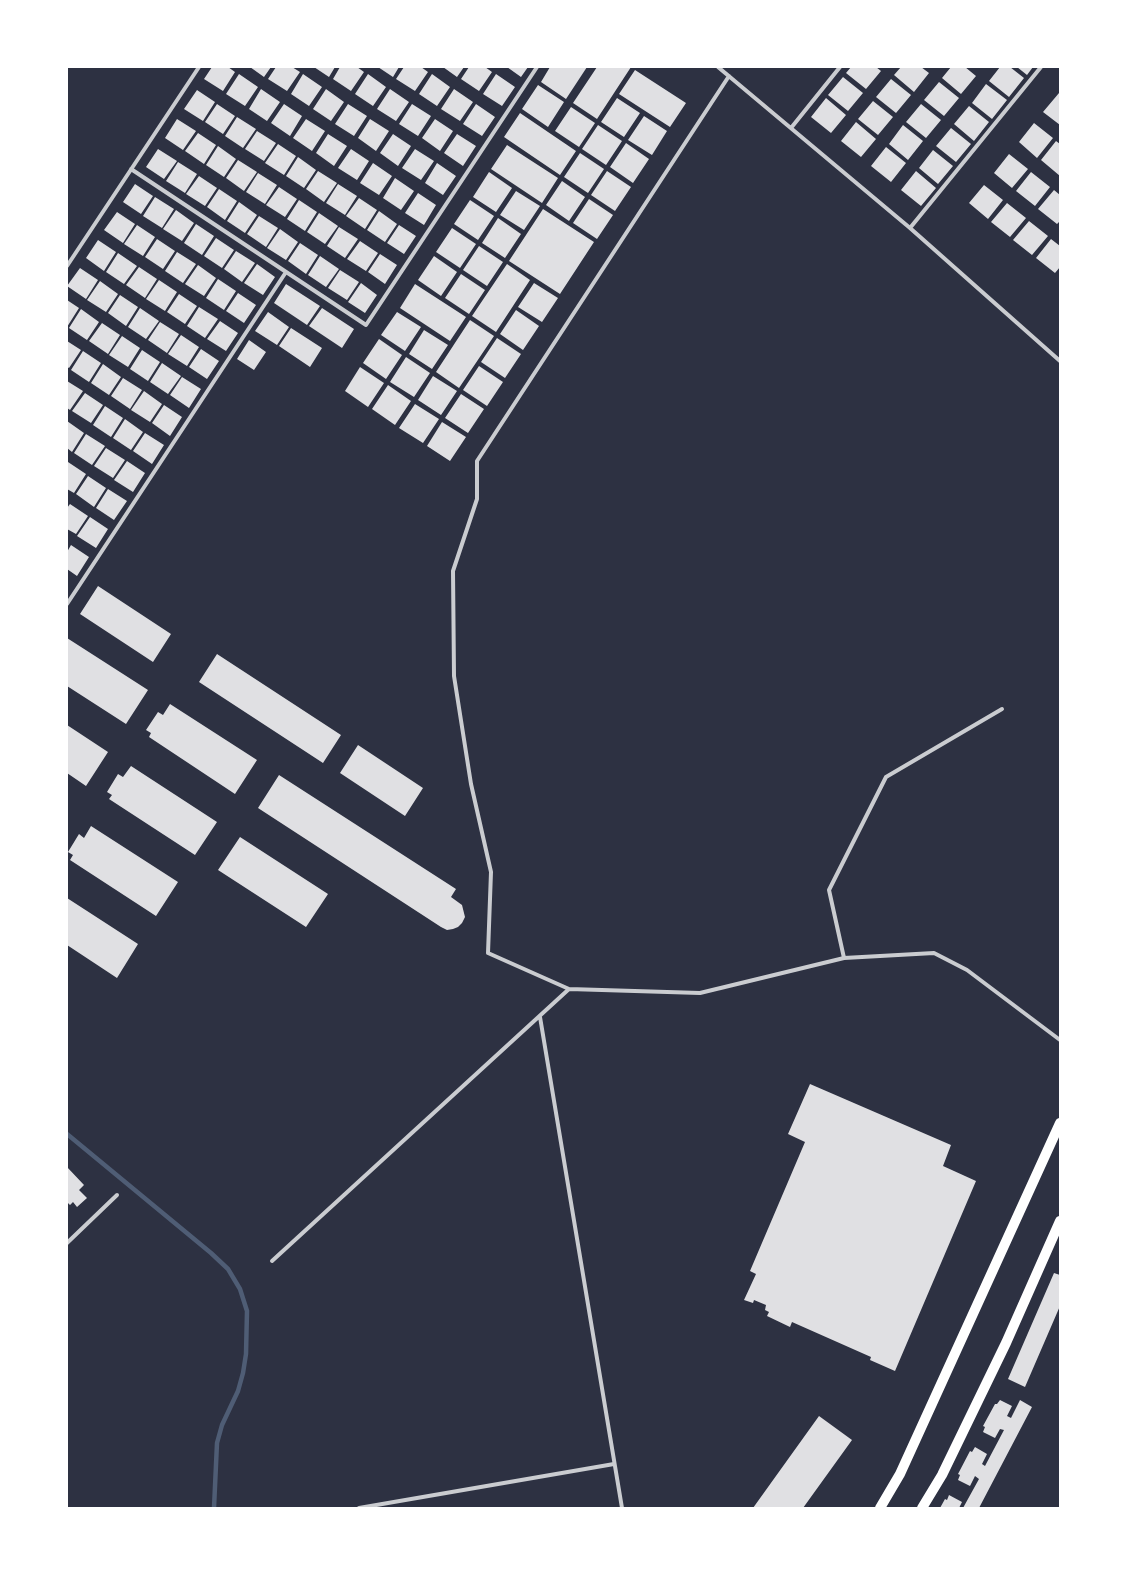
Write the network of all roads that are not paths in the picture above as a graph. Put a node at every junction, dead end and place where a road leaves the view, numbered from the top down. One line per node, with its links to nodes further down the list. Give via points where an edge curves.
1 (199, 67): 8 (street)
2 (537, 67): 11 (street, via 366,326)
3 (718, 67): 6 (street)
4 (840, 67): 7 (street)
5 (1041, 67): 9 (street)
6 (729, 76): 7 (street); 16 (street, via 477,461 477,499 453,571 454,676 471,784 491,872 488,953)
7 (791, 128): 9 (street)
8 (131, 169): 10 (street); 11 (street)
9 (910, 228): 12 (street)
10 (67, 266)
11 (286, 272): 13 (street)
12 (1060, 361)
13 (67, 604)
14 (1002, 709): 15 (street, via 886,777 829,890)
15 (844, 958): 16 (street, via 700,993); 18 (street, via 934,953 967,970)
16 (569, 989): 17 (street)
17 (540, 1017): 23 (street); 24 (street)
18 (1060, 1040)
19 (1060, 1123): 27 (main road, via 900,1474)
20 (117, 1195): 22 (street)
21 (1060, 1221): 28 (main road, via 942,1475)
22 (67, 1243)
23 (272, 1261)
24 (614, 1464): 25 (street); 26 (street)
25 (359, 1508)
26 (622, 1508)
27 (880, 1508)
28 (922, 1508)

